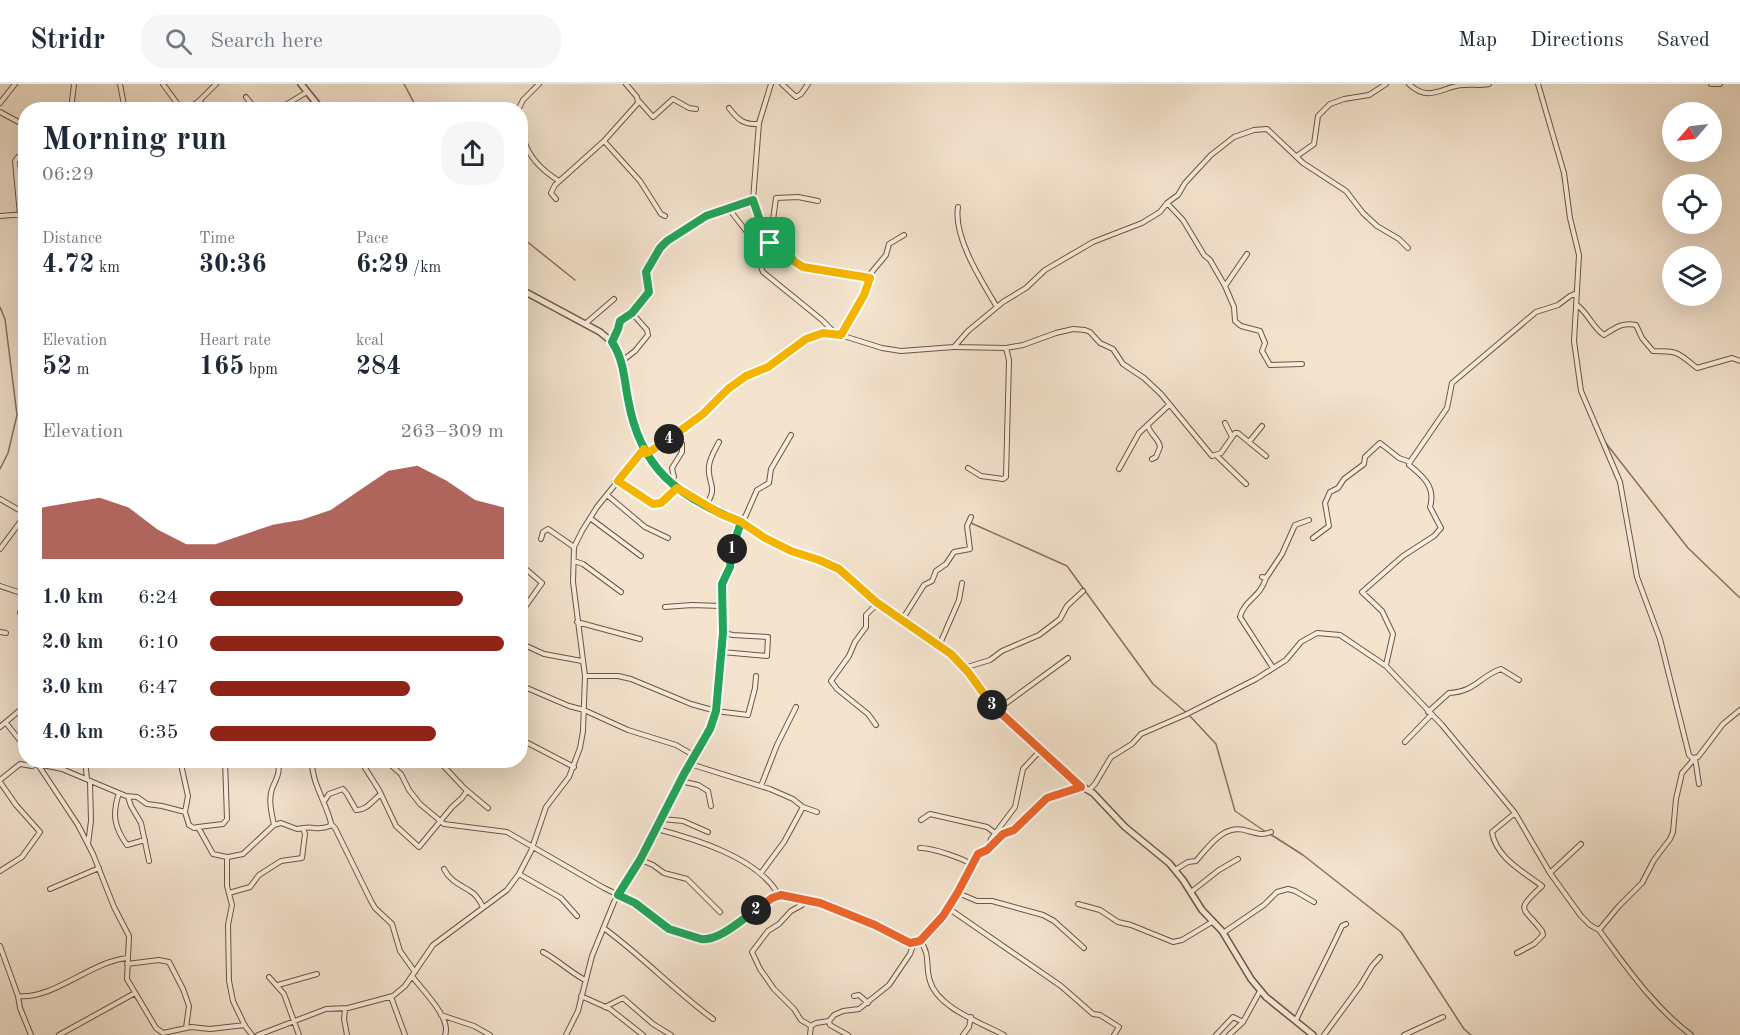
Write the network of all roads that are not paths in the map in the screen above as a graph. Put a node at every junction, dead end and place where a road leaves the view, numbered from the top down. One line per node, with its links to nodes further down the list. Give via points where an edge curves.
1 (15, 84): 31 (street)
2 (74, 84): 24 (street)
3 (120, 84): 25 (street)
4 (163, 84): 26 (street)
5 (216, 84): 23 (street)
6 (300, 84): 20 (street)
7 (538, 84): 30 (street)
8 (626, 84): 19 (street)
9 (634, 84): 19 (street)
10 (771, 84): 36 (street)
11 (782, 84): 12 (street, via 796,97)
12 (808, 84)
13 (1386, 84): 39 (street, via 1369,95 1330,104 1318,116 1314,144)
14 (1409, 84): 15 (street, via 1438,94 1464,84)
15 (1489, 84)
16 (1538, 84): 59 (street, via 1564,173 1579,255)
17 (1711, 84): 18 (street)
18 (1720, 84)
19 (630, 89): 22 (street)
20 (307, 92): 28 (street); 29 (street)
21 (246, 97): 27 (street)
22 (638, 99): 33 (street, via 653,117 673,99); 37 (street)
23 (199, 101)
24 (72, 102)
25 (123, 102)
26 (178, 102)
27 (250, 102)
28 (291, 102)
29 (315, 102)
30 (522, 102)
31 (0, 103)
32 (729, 108): 36 (street, via 741,122)
33 (696, 109)
34 (0, 112): 35 (street)
35 (18, 122)
36 (759, 124): 44 (street)
37 (604, 141): 42 (street); 51 (street)
38 (528, 148): 42 (street, via 539,168)
39 (1297, 156): 46 (street, via 1267,129 1242,133 1211,155); 54 (street, via 1346,191 1363,213)
40 (18, 157): 41 (street)
41 (18, 181)
42 (559, 181): 43 (street, via 551,190)
43 (556, 199)
44 (753, 200): 48 (street); 53 (street)
45 (818, 201): 53 (street, via 776,198)
46 (1167, 203): 57 (street, via 1183,220); 62 (street, via 1142,223 1093,242 1045,270)
47 (958, 207): 62 (street, via 962,239)
48 (728, 209): 63 (street, via 706,216 660,248 646,272 649,292); 65 (street, via 750,236 763,272)
49 (18, 214): 50 (street)
50 (0, 216)
51 (665, 216)
52 (904, 236): 56 (street, via 889,244)
53 (770, 243): 56 (street, via 784,247 803,267)
54 (1407, 248)
55 (1247, 254): 57 (street)
56 (870, 278): 66 (street)
57 (1225, 286): 72 (street, via 1235,321 1260,331 1265,343 1262,351 1270,364)
58 (528, 294): 64 (street)
59 (1577, 294): 61 (street); 86 (street, via 1536,312 1452,383 1447,408)
60 (614, 299): 64 (street)
61 (1576, 305): 71 (street, via 1586,311 1604,335 1617,326 1636,326 1653,351 1679,353 1697,368 1732,358); 152 (street, via 1574,354 1581,391 1620,482 1637,578 1660,639 1689,756)
62 (997, 307): 68 (street)
63 (632, 313): 67 (street, via 620,321); 70 (street, via 648,335)
64 (585, 324): 67 (street)
65 (834, 333): 66 (street); 82 (street, via 814,334 768,367 746,376 659,447)
66 (841, 335): 68 (street, via 895,350)
67 (612, 342): 70 (street)
68 (954, 347): 69 (street)
69 (1006, 348): 73 (street, via 1073,329 1085,330 1100,344 1113,349 1122,364 1144,378); 87 (street, via 1006,477 981,476)
70 (622, 361): 82 (street, via 628,400)
71 (1740, 361)
72 (1302, 364)
73 (1169, 405): 74 (street); 83 (street, via 1208,452)
74 (1151, 421): 85 (street, via 1148,428 1160,447); 88 (street, via 1139,433)
75 (1225, 423): 78 (street)
76 (1262, 426): 80 (street)
77 (791, 435): 100 (street, via 771,469 769,483 756,490)
78 (1232, 438): 80 (street, via 1238,433); 83 (street)
79 (719, 442): 95 (street, via 709,467 713,490)
80 (1249, 442): 84 (street)
81 (682, 444): 90 (street)
82 (645, 451): 89 (street); 90 (street)
83 (1217, 456): 91 (street)
84 (1266, 456)
85 (1152, 459)
86 (1410, 462): 103 (street, via 1399,459 1380,443 1375,446 1364,464 1330,492 1325,503 1329,526); 130 (street, via 1430,485 1430,507 1441,528 1362,592 1383,611 1393,634)
87 (968, 468)
88 (1119, 469)
89 (618, 481): 92 (street, via 653,504 661,503); 93 (street)
90 (670, 483): 92 (street)
91 (1246, 484)
92 (677, 488): 95 (street)
93 (607, 495): 98 (street); 102 (street, via 645,527)
94 (0, 498): 96 (street)
95 (706, 505): 100 (street)
96 (18, 509)
97 (971, 517): 119 (street, via 967,526 970,549 954,552 936,571)
98 (590, 518): 105 (street); 107 (street)
99 (1309, 520): 132 (street, via 1295,525 1282,554 1264,577 1262,590 1240,613)
100 (741, 522): 115 (street, via 791,551 835,567); 117 (street, via 722,584)
101 (18, 525): 106 (street)
102 (668, 538)
103 (1313, 538)
104 (541, 539): 105 (street, via 548,529)
105 (574, 547): 108 (street)
106 (0, 549)
107 (641, 556)
108 (574, 561): 114 (street); 120 (street)
109 (528, 571): 116 (street, via 542,583)
110 (962, 583): 125 (street, via 959,600)
111 (0, 586): 112 (street)
112 (18, 591)
113 (1083, 591): 131 (street, via 1060,619 1039,635 990,660)
114 (621, 592)
115 (876, 602): 119 (street); 145 (street, via 866,615 866,627 831,681)
116 (528, 603)
117 (721, 606): 118 (street); 123 (street)
118 (665, 607)
119 (902, 621): 125 (street)
120 (577, 622): 124 (street); 129 (street)
121 (0, 632): 122 (street)
122 (6, 633)
123 (723, 633): 127 (street); 127 (street, via 768,637 766,656)
124 (640, 639)
125 (939, 646): 131 (street)
126 (528, 647): 129 (street)
127 (722, 652): 141 (street)
128 (1068, 658): 139 (street)
129 (582, 661): 133 (street)
130 (1386, 666): 132 (street, via 1340,635 1317,633); 143 (street)
131 (964, 668): 139 (street)
132 (1273, 668): 174 (street, via 1196,710 1141,734 1111,758)
133 (585, 676): 138 (street); 141 (street, via 631,679)
134 (756, 676): 141 (street, via 748,715)
135 (1519, 680): 143 (street, via 1501,669 1492,672 1468,690 1449,693)
136 (528, 688): 138 (street)
137 (796, 707): 171 (street)
138 (584, 710): 151 (street); 155 (street)
139 (998, 710): 150 (street)
140 (1740, 710): 152 (street)
141 (716, 711): 151 (street)
142 (18, 712): 144 (street)
143 (1429, 713): 148 (street); 185 (street)
144 (6, 723): 146 (street); 147 (street)
145 (876, 725)
146 (0, 727)
147 (18, 738)
148 (1405, 742)
149 (528, 743): 155 (street)
150 (1044, 752): 169 (street); 196 (street, via 1023,769 1015,807)
151 (695, 756): 153 (street)
152 (1695, 758): 170 (street); 231 (street, via 1682,773 1670,839 1642,883)
153 (690, 764): 168 (street); 171 (street)
154 (18, 766): 166 (street)
155 (574, 767): 200 (street, via 546,807)
156 (40, 768): 198 (street)
157 (58, 768): 167 (street)
158 (87, 768): 167 (street)
159 (182, 768): 183 (street, via 188,796)
160 (225, 768): 191 (street, via 227,819 224,824)
161 (278, 768): 190 (street, via 271,799)
162 (313, 768): 179 (street)
163 (365, 768): 177 (street)
164 (393, 768): 188 (street, via 420,804)
165 (445, 768): 175 (street)
166 (0, 781): 211 (street, via 40,832 22,857)
167 (89, 781): 176 (street); 198 (street)
168 (680, 781): 180 (street, via 708,791); 186 (street)
169 (1073, 781): 172 (street); 173 (street)
170 (1699, 784)
171 (761, 786): 181 (street)
172 (1081, 787): 173 (street); 174 (street)
173 (1070, 789): 201 (street, via 1047,798 1014,830)
174 (1089, 790): 210 (street)
175 (467, 791): 182 (street); 188 (street)
176 (119, 793): 178 (street); 197 (street, via 114,817 121,837 127,845)
177 (381, 794): 179 (street, via 360,811 343,789 329,794); 188 (street, via 396,826 418,847)
178 (128, 796): 183 (street); 197 (street)
179 (324, 801): 189 (street)
180 (711, 806)
181 (803, 807): 184 (street); 212 (street)
182 (488, 808)
183 (185, 812): 191 (street, via 190,826)
184 (817, 812)
185 (1515, 813): 213 (street); 238 (street, via 1496,827 1493,840 1507,861 1542,886 1523,908 1543,935)
186 (661, 819): 193 (street); 194 (street, via 683,821)
187 (921, 820): 196 (street, via 930,814 987,827)
188 (440, 822): 200 (street, via 501,830)
189 (331, 824): 192 (street, via 319,830); 243 (street, via 375,908 392,924 400,951)
190 (274, 825): 192 (street); 203 (street, via 243,854)
191 (198, 827): 203 (street, via 213,854)
192 (303, 828): 217 (street, via 302,858 281,861 259,875 250,887)
193 (657, 829): 205 (street); 212 (street, via 718,850)
194 (708, 832)
195 (1271, 832): 210 (street, via 1263,835 1237,828 1226,831 1206,847 1197,861)
196 (995, 833): 201 (street)
197 (145, 840): 206 (street)
198 (88, 844): 208 (street)
199 (1581, 844): 213 (street)
200 (532, 845): 214 (street); 219 (street)
201 (989, 847): 207 (street, via 978,854)
202 (920, 848): 207 (street)
203 (228, 857): 217 (street)
204 (1238, 859): 218 (street)
205 (640, 860): 219 (street); 226 (street, via 664,873 687,879)
206 (149, 861)
207 (973, 865): 216 (street)
208 (99, 868): 215 (street); 240 (street, via 129,936)
209 (444, 868): 224 (street)
210 (1175, 870): 218 (street)
211 (0, 871)
212 (761, 873): 220 (street)
213 (1550, 873): 231 (street, via 1581,916)
214 (519, 874): 224 (street, via 507,890); 227 (street, via 561,898)
215 (50, 889)
216 (958, 892): 225 (street); 236 (street, via 977,901 992,901 1043,915)
217 (229, 893): 264 (street, via 229,981)
218 (1191, 893): 228 (street)
219 (618, 895): 220 (street, via 669,929 707,940); 230 (street)
220 (776, 896): 221 (street)
221 (802, 899): 234 (street, via 832,907); 265 (street, via 801,905 764,934 752,952 774,989)
222 (1314, 902): 232 (street, via 1288,889 1277,892)
223 (1078, 904): 228 (street, via 1173,942)
224 (483, 907): 243 (street, via 433,945)
225 (948, 908): 233 (street); 285 (street, via 1061,986 1093,1014 1119,1027)
226 (720, 912)
227 (577, 916)
228 (1212, 922): 232 (street)
229 (1346, 924): 261 (street)
230 (605, 928): 245 (street); 259 (street)
231 (1599, 930): 290 (street, via 1637,982)
232 (1223, 933): 247 (street)
233 (920, 941): 234 (street); 257 (street, via 927,951 928,977 935,993)
234 (914, 943): 253 (street, via 893,981)
235 (0, 946): 249 (street)
236 (1083, 948)
237 (543, 952): 245 (street)
238 (1517, 953)
239 (1380, 957): 288 (street)
240 (127, 958): 241 (street); 249 (street, via 98,966 29,997)
241 (127, 964): 248 (street, via 127,979); 266 (street, via 169,962 189,1006)
242 (316, 974): 246 (street)
243 (413, 974): 252 (street); 256 (street)
244 (269, 977): 246 (street)
245 (585, 980): 250 (street)
246 (278, 985): 260 (street)
247 (1260, 990): 261 (street); 263 (street)
248 (135, 993): 267 (street, via 156,1028); 270 (street)
249 (18, 996): 269 (street)
250 (581, 996): 254 (street); 278 (street)
251 (854, 996): 253 (street, via 859,995)
252 (392, 997): 255 (street); 275 (street)
253 (868, 1003): 262 (street, via 834,1015)
254 (605, 1007): 279 (street); 280 (street, via 623,998)
255 (345, 1009): 260 (street, via 326,1010); 274 (street)
256 (440, 1014): 276 (street, via 447,1027); 277 (street)
257 (971, 1017): 283 (street); 284 (street)
258 (1443, 1017): 289 (street)
259 (713, 1019)
260 (294, 1020): 272 (street); 273 (street)
261 (1296, 1020): 268 (street)
262 (829, 1021): 265 (street); 282 (street)
263 (1243, 1022): 286 (street, via 1233,1017); 287 (street)
264 (244, 1024): 266 (street); 271 (street)
265 (811, 1026): 281 (street)
266 (186, 1028): 267 (street)
267 (164, 1034)
268 (1308, 1034)
269 (31, 1035)
270 (58, 1035)
271 (252, 1035)
272 (258, 1035)
273 (299, 1035)
274 (347, 1035)
275 (405, 1035)
276 (445, 1035)
277 (490, 1035)
278 (566, 1035)
279 (643, 1035)
280 (671, 1035)
281 (810, 1035)
282 (848, 1035)
283 (963, 1035)
284 (1004, 1035)
285 (1114, 1035)
286 (1216, 1035)
287 (1229, 1035)
288 (1324, 1035)
289 (1404, 1035)
290 (1690, 1035)

